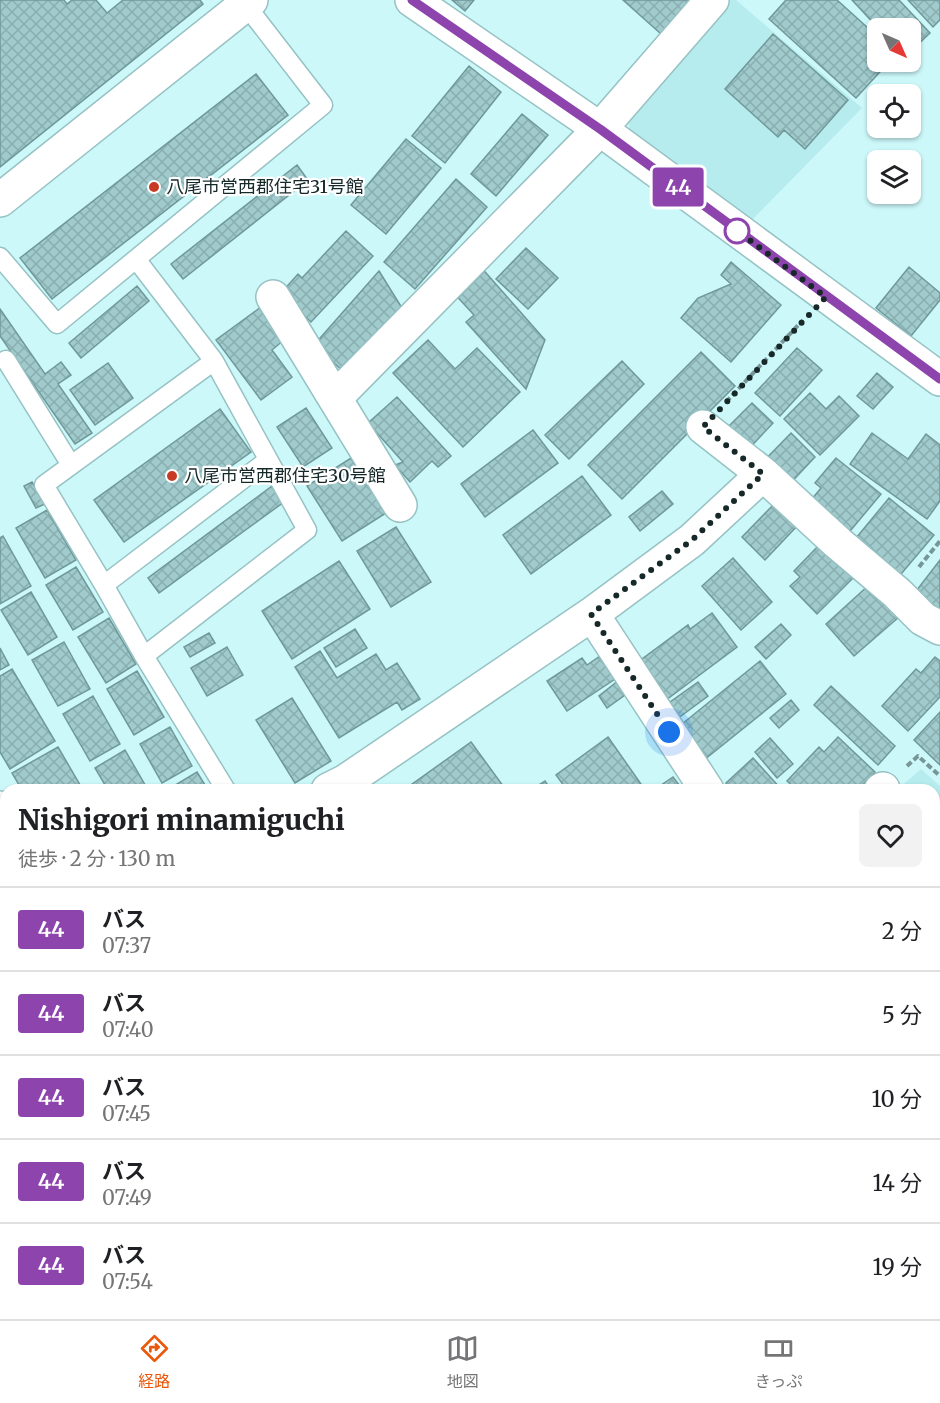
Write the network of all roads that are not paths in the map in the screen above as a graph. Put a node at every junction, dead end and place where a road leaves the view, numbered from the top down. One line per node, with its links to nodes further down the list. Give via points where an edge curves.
1 (412, 0): 4 (street)
2 (712, 0): 4 (street)
3 (248, 2): 5 (street); 7 (lane, via 323,105)
4 (600, 129): 11 (street); 12 (street)
5 (0, 200)
6 (0, 257): 7 (lane, via 57,324)
7 (136, 258): 10 (lane)
8 (273, 297): 12 (street)
9 (2, 359): 15 (lane)
10 (214, 361): 14 (lane); 15 (lane)
11 (940, 380)
12 (335, 398): 17 (street)
13 (703, 427): 16 (street)
14 (268, 459): 18 (lane); 21 (lane, via 307,530)
15 (71, 465): 18 (lane, via 44,485)
16 (763, 474): 19 (street, via 692,540); 20 (street, via 923,619)
17 (400, 505)
18 (104, 585): 21 (lane)
19 (591, 614): 23 (street); 24 (street)
20 (940, 628)
21 (144, 656): 22 (lane)
22 (222, 784)
23 (346, 784)
24 (703, 784)

